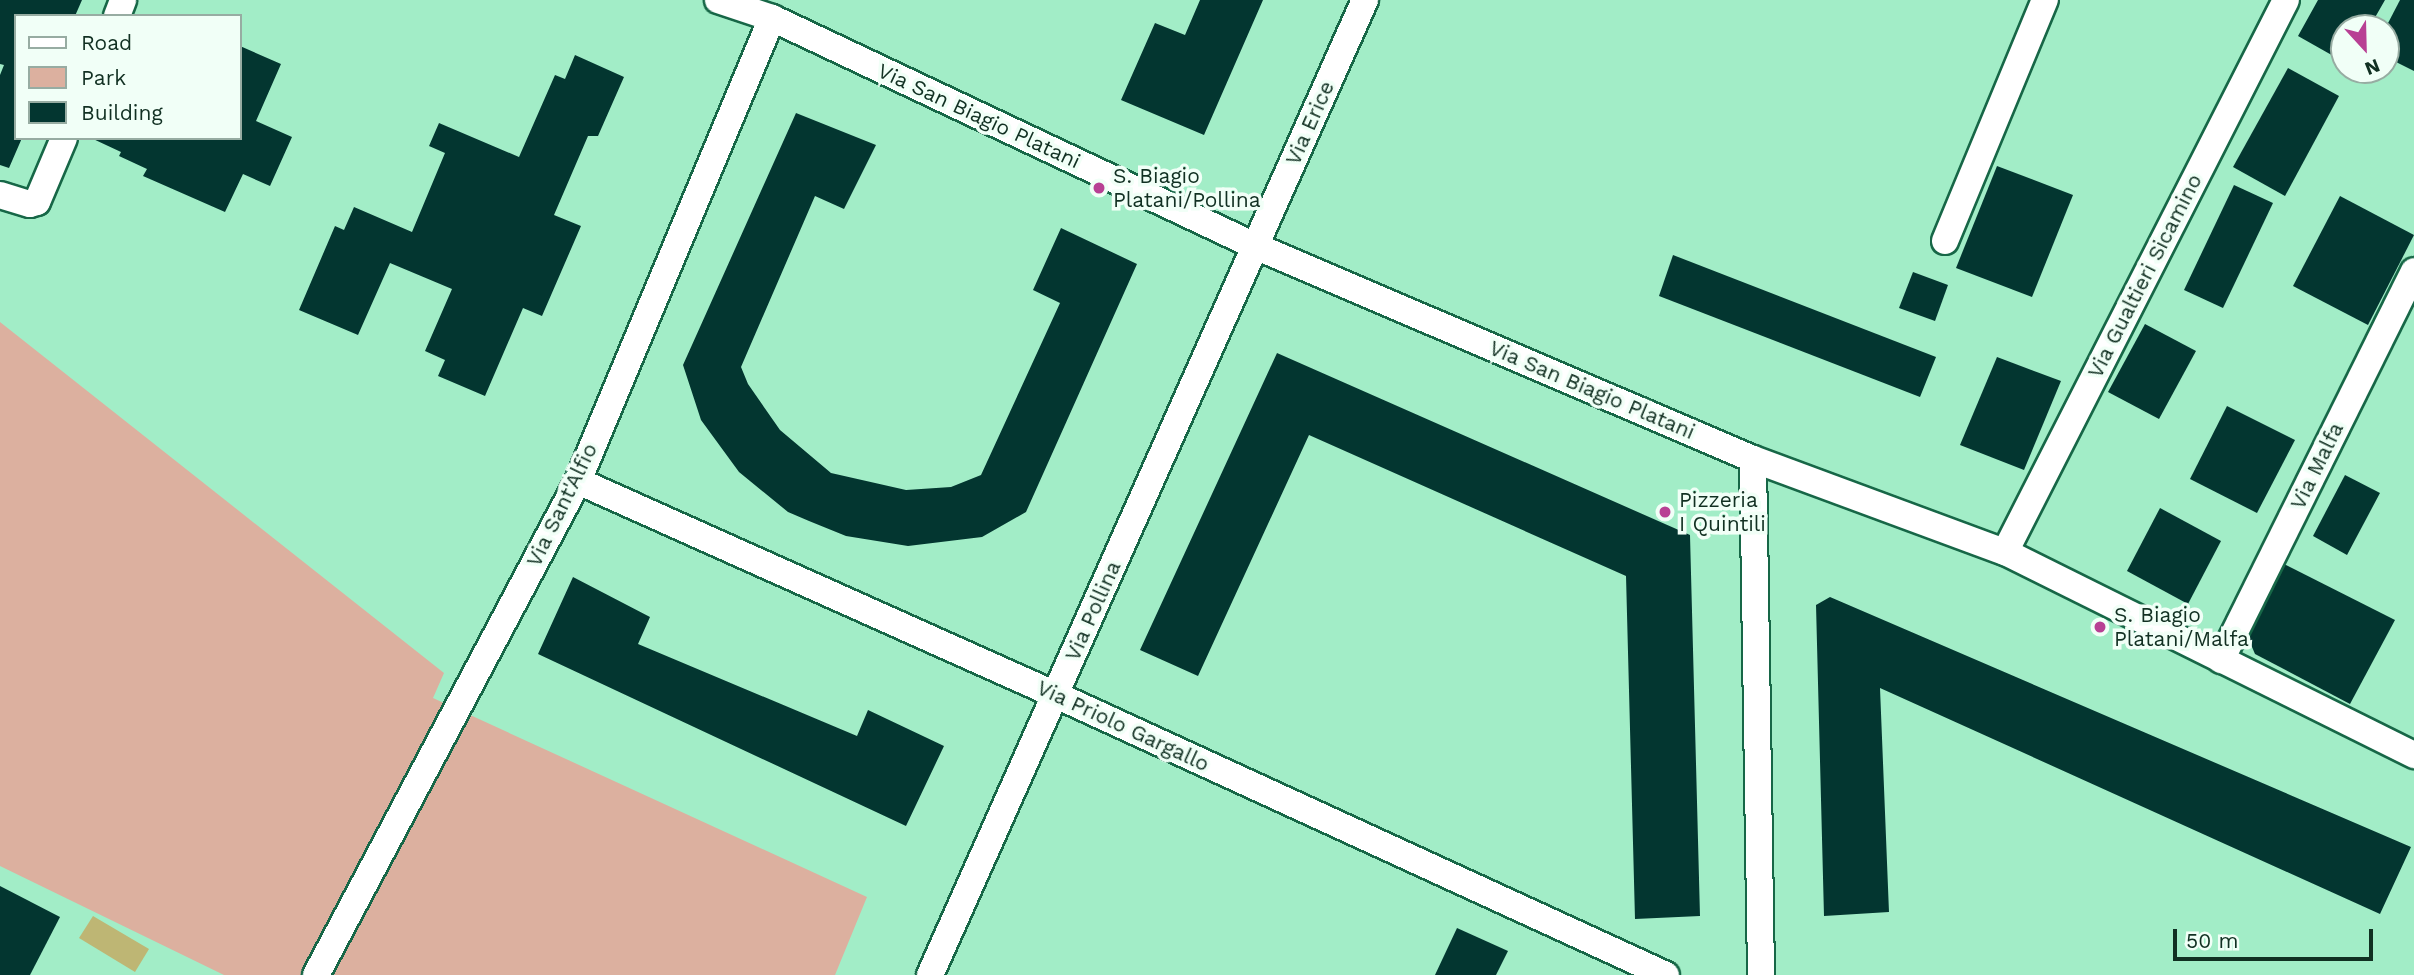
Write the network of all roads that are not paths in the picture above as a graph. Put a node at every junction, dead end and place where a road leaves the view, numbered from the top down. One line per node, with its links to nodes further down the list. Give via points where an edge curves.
1 (718, 0): 6 (street, Via San Biagio Platani)
2 (753, 0): 6 (street, Via San Biagio Platani)
3 (1366, 0): 10 (street, Via Erice)
4 (2045, 0): 9 (street)
5 (2286, 0): 14 (street, Via Gualtieri Sicamino)
6 (772, 18): 10 (street, Via San Biagio Platani); 13 (street, Via Sant'Alfio)
7 (63, 140): 8 (street, via 37,202)
8 (0, 195)
9 (1945, 241)
10 (1255, 246): 12 (street, Via San Biagio Platani); 16 (street, Via Pollina)
11 (2414, 271): 15 (street, Via Malfa)
12 (1753, 459): 14 (street, Via San Biagio Platani); 21 (street)
13 (578, 481): 16 (street, Via Priolo Gargallo); 18 (street, Via Sant'Alfio)
14 (2005, 552): 15 (street, Via San Biagio Platani)
15 (2221, 660): 17 (street, Via San Biagio Platani)
16 (1056, 695): 19 (street, Via Pollina); 20 (street, Via Priolo Gargallo)
17 (2414, 755)
18 (316, 975)
19 (930, 975)
20 (1666, 975)
21 (1761, 975)

